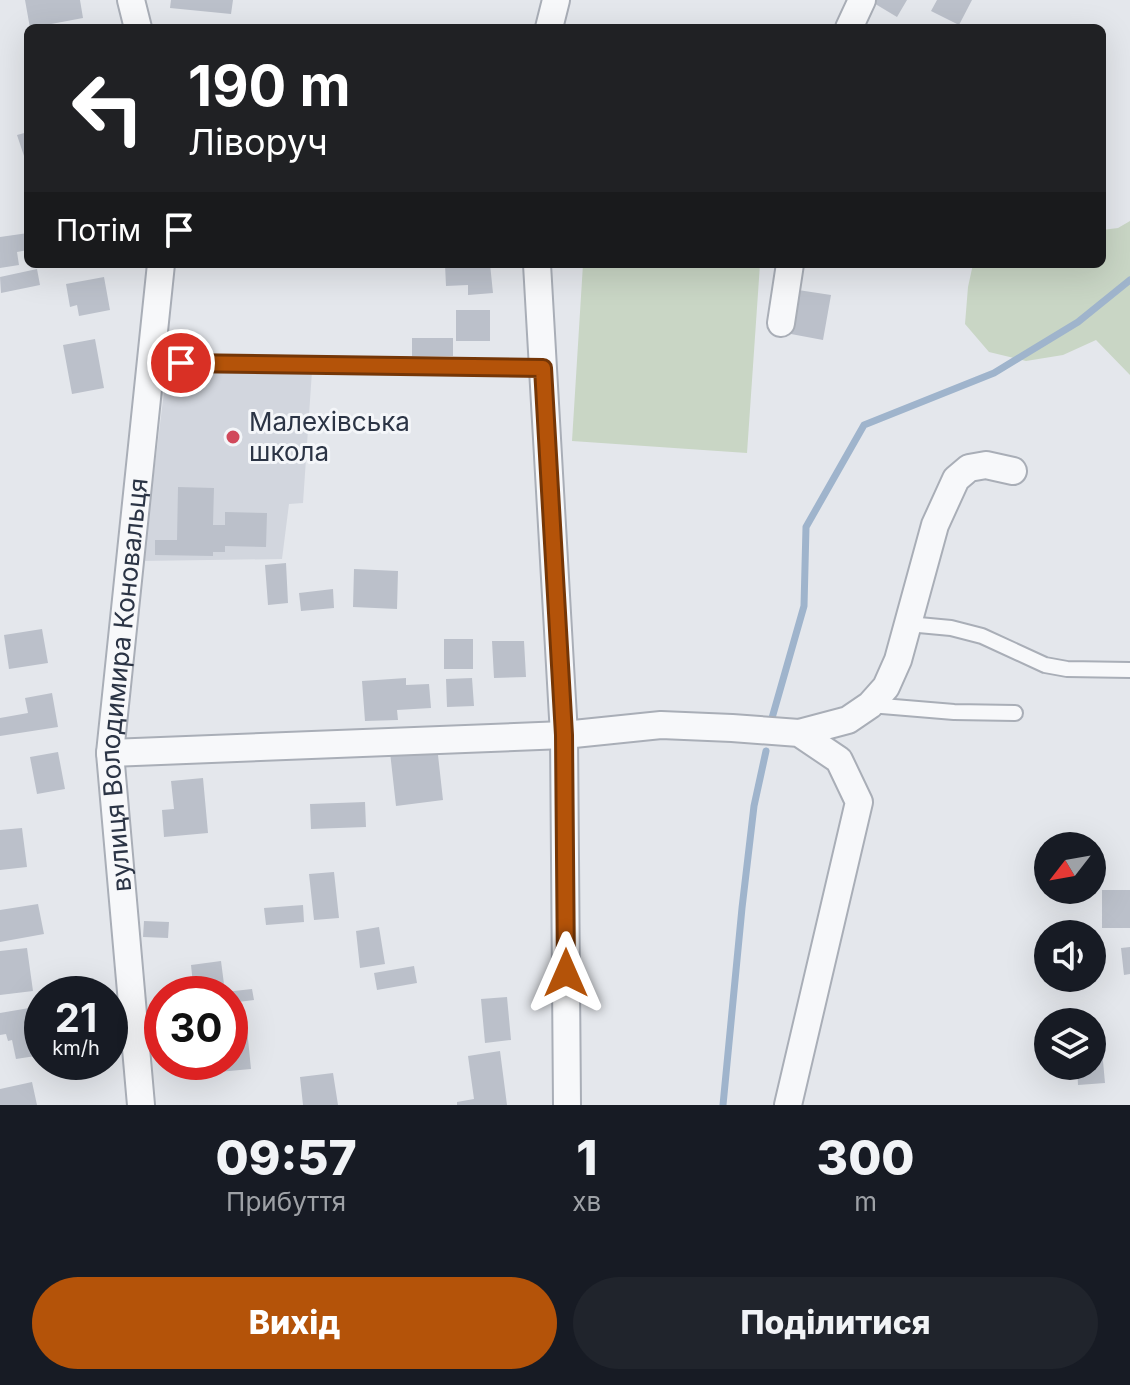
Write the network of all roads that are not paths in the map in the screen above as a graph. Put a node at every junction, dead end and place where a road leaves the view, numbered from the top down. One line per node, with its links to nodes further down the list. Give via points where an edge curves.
1 (131, 0): 4 (street)
2 (556, 0): 5 (street)
3 (862, 0): 6 (street)
4 (137, 24)
5 (550, 24)
6 (851, 24)
7 (161, 268): 11 (street, вулиця Володимира Коновальця)
8 (537, 268): 12 (street)
9 (789, 268): 10 (street)
10 (781, 323)
11 (151, 362): 12 (lane); 20 (street, вулиця Володимира Коновальця)
12 (543, 368): 19 (street)
13 (1013, 471): 14 (street, via 986,465 969,468 956,479 935,525)
14 (908, 624): 15 (lane, via 982,636 1045,665); 16 (street, via 886,687)
15 (1130, 670)
16 (870, 705): 17 (lane); 18 (street, via 848,720)
17 (1015, 713)
18 (799, 733): 19 (street, via 661,725); 23 (street, via 839,760 859,802)
19 (564, 735): 20 (street); 22 (street)
20 (110, 753): 21 (street, вулиця Володимира Коновальця)
21 (141, 1105)
22 (567, 1105)
23 (788, 1105)

